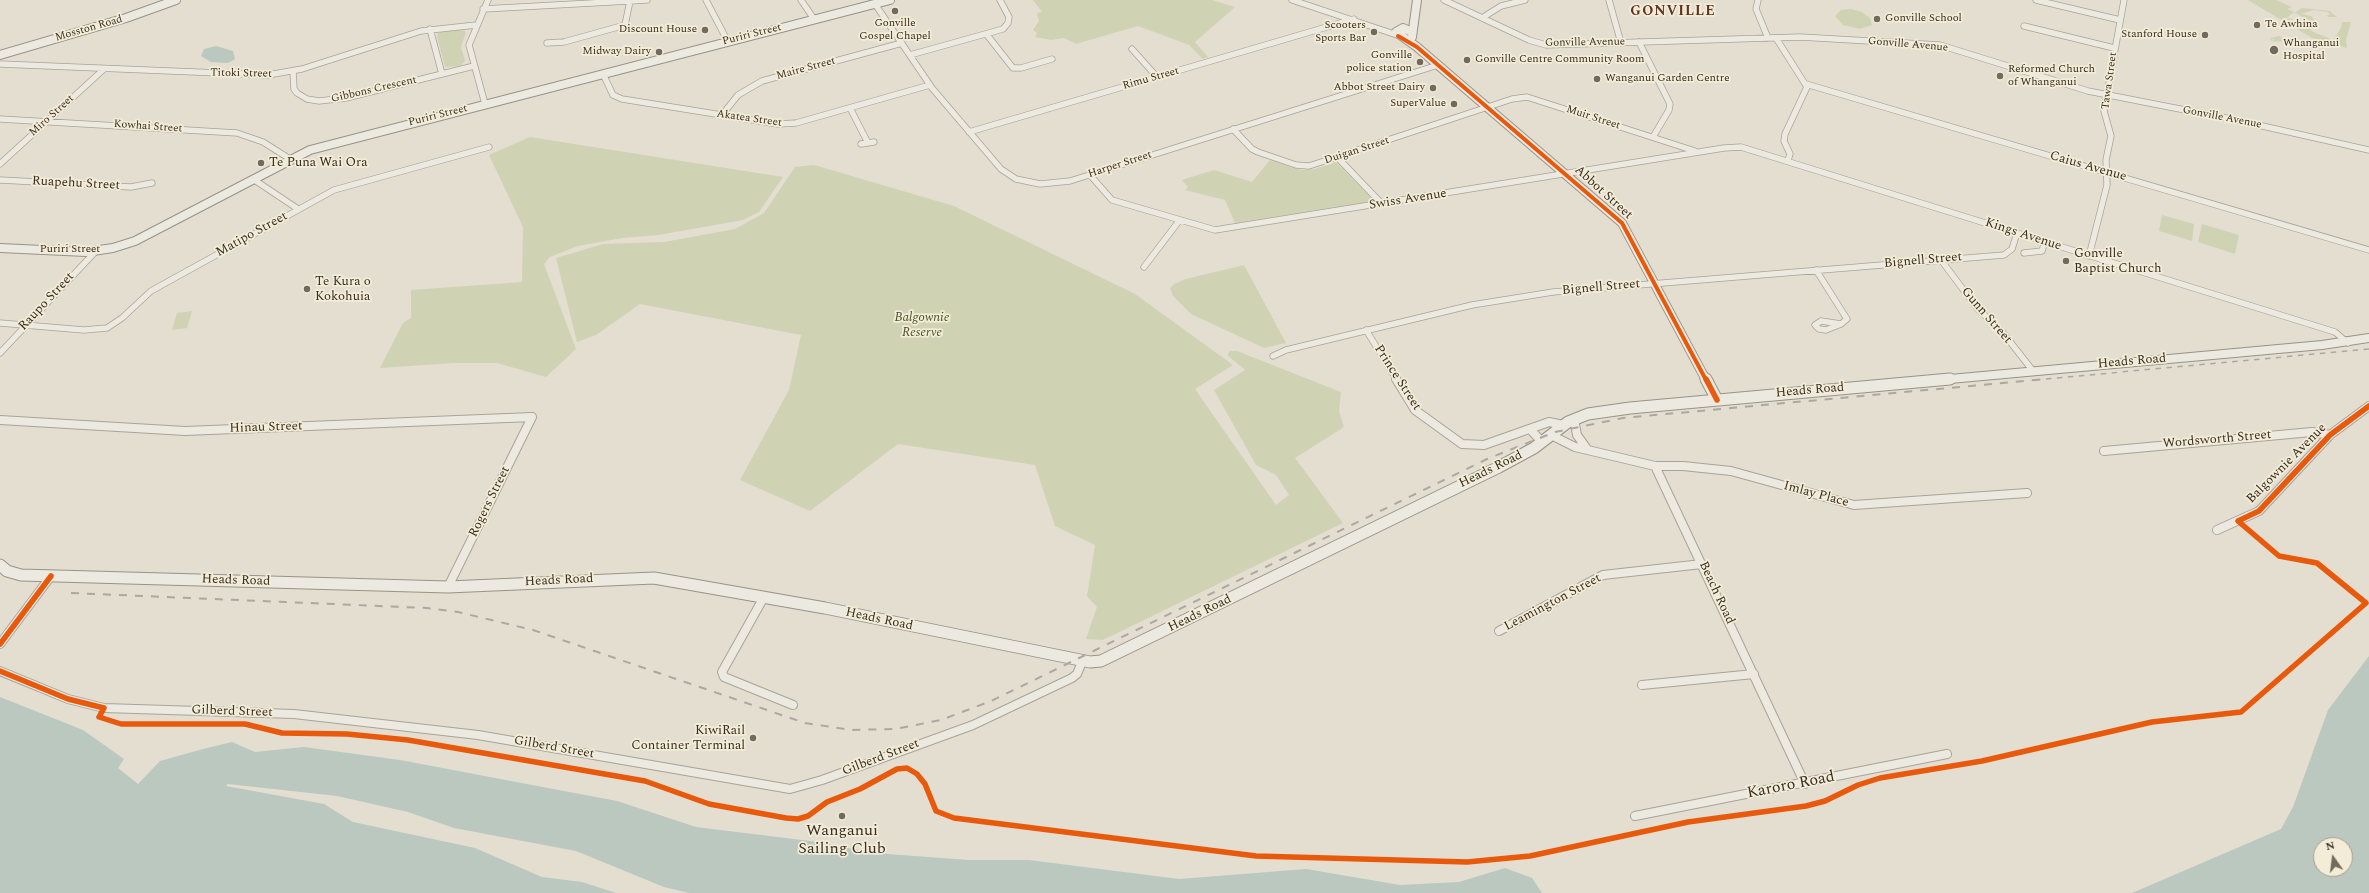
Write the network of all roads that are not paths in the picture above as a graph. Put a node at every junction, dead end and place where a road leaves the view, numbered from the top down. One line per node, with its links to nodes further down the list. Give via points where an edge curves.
1 (176, 0): 42 (main road, Mosston Road, via 126,18)
2 (488, 0): 18 (street)
3 (646, 0): 16 (street)
4 (706, 0): 34 (street)
5 (801, 0): 21 (street)
6 (890, 0): 17 (main road, Puriri Street)
7 (1000, 0): 31 (street, via 1009,17 1008,23 1003,29)
8 (1292, 0): 19 (street)
9 (1416, 0): 23 (main road)
10 (1444, 0): 20 (street, Gonville Avenue)
11 (1525, 0): 20 (street, via 1502,6)
12 (1609, 0): 38 (street)
13 (1758, 0): 32 (street, via 1756,9)
14 (2036, 0): 24 (street)
15 (2124, 0): 24 (street, Tawa Street)
16 (630, 1): 18 (street); 36 (street, via 625,25 564,42)
17 (875, 4): 21 (main road, Puriri Street); 37 (street, Harper Street)
18 (484, 9): 25 (street)
19 (1335, 14): 22 (street); 26 (street, via 1338,21)
20 (1482, 18): 38 (street, Gonville Avenue, via 1540,44)
21 (814, 19): 34 (main road, Puriri Street)
22 (1354, 19): 26 (street, Rimu Street); 29 (street)
23 (1413, 20): 29 (main road); 30 (main road)
24 (2120, 20): 40 (street, Tawa Street)
25 (476, 25): 28 (street, Titoki Street); 47 (street, via 469,45)
26 (1333, 25): 52 (street, Rimu Street)
27 (2024, 26): 40 (street)
28 (430, 30): 49 (street, Titoki Street); 50 (street)
29 (1399, 32): 30 (main road, via 1406,37); 39 (main road, Abbot Street)
30 (1412, 33): 39 (main road, Abbot Street)
31 (987, 35): 43 (street); 44 (street, via 1013,68)
32 (1768, 38): 33 (street, Gonville Avenue); 35 (street, Gonville Avenue)
33 (1776, 38): 53 (street); 55 (street, Gonville Avenue, via 1805,37 1940,45)
34 (728, 42): 51 (main road, Puriri Street)
35 (1639, 42): 38 (street, Gonville Avenue); 64 (street, via 1670,104)
36 (547, 43)
37 (902, 43): 43 (street, Harper Street); 59 (street, Maire Street, via 762,81 738,95)
38 (1621, 43)
39 (1417, 47): 46 (main road, Abbot Street)
40 (2114, 48): 55 (street, Tawa Street)
41 (1133, 49): 52 (street)
42 (0, 55)
43 (910, 55): 54 (street, Harper Street)
44 (1052, 59)
45 (0, 64): 48 (street, Titoki Street)
46 (1438, 65): 57 (main road, Abbot Street); 62 (street, Harper Street)
47 (474, 66): 50 (street, Gibbons Crescent); 56 (street)
48 (104, 69): 49 (street, Titoki Street, via 252,76); 61 (street, Miro Street)
49 (293, 71): 50 (street, Gibbons Crescent, via 294,89 297,93 307,99 319,101 346,98)
50 (442, 74)
51 (603, 74): 56 (main road, Puriri Street); 59 (street, Akatea Street, via 610,92 616,97)
52 (1157, 77): 63 (street, Rimu Street)
53 (1806, 84): 74 (street, via 1806,91 1785,134 1784,141 1790,154); 76 (street, Caius Avenue)
54 (930, 85): 58 (street, Akatea Street); 63 (street, Harper Street)
55 (2106, 96): 70 (street, Gonville Avenue, via 2236,120); 76 (street, Tawa Street, via 2104,111 2111,136 2106,160)
56 (485, 104): 73 (main road, Puriri Street, via 319,147)
57 (1488, 107): 64 (street, Muir Street, via 1528,97); 72 (street, Duigan Street); 77 (main road, Abbot Street)
58 (850, 108): 59 (street, Akatea Street, via 785,124); 66 (street)
59 (722, 116)
60 (0, 119): 61 (street, Kowhai Street)
61 (47, 121): 73 (street, Kowhai Street, via 237,133 263,142); 75 (street, Miro Street)
62 (1233, 129): 72 (street, Duigan Street, via 1252,149 1296,165 1309,166); 78 (street, Harper Street)
63 (969, 132): 78 (street, Harper Street, via 1001,169 1016,179 1048,184)
64 (1653, 137): 71 (street, Muir Street)
65 (874, 142): 66 (street)
66 (868, 143): 67 (street)
67 (861, 144)
68 (489, 147): 83 (street, Matipo Street, via 340,187)
69 (1741, 147): 71 (street, Swiss Avenue); 74 (street, Kings Avenue)
70 (2369, 150)
71 (1697, 152): 77 (street, Swiss Avenue)
72 (1337, 157): 82 (street)
73 (290, 159): 79 (main road, Puriri Street)
74 (1788, 160): 85 (street, Kings Avenue)
75 (0, 164)
76 (2108, 173): 88 (street, Caius Avenue); 91 (street, Tawa Street)
77 (1566, 174): 82 (street, Swiss Avenue); 95 (main road, Abbot Street, via 1622,223)
78 (1090, 175): 84 (street, Swiss Avenue, via 1112,200)
79 (253, 179): 83 (street); 89 (main road, Puriri Street, via 135,241)
80 (0, 180): 81 (street, Ruapehu Street, via 131,187)
81 (152, 183)
82 (1382, 204): 84 (street, Swiss Avenue, via 1221,230 1208,230)
83 (298, 209): 98 (street, Matipo Street, via 150,291 122,318 107,328 84,330)
84 (1179, 221): 93 (street)
85 (2016, 232): 86 (street, Kings Avenue); 92 (street, Bignell Street, via 2012,249 2007,253)
86 (2045, 241): 90 (street, via 2042,252); 91 (street, Kings Avenue)
87 (0, 248): 89 (main road, Puriri Street)
88 (2369, 250)
89 (95, 252): 98 (street, Raupo Street)
90 (2024, 253)
91 (2089, 256): 101 (street, Kings Avenue, via 2335,332)
92 (1941, 260): 94 (street, Bignell Street); 104 (street, Gunn Street, via 1977,308 2004,334)
93 (1144, 267)
94 (1816, 270): 95 (street, Bignell Street); 97 (street, via 1846,315 1847,319)
95 (1656, 284): 99 (street, Bignell Street, via 1553,292 1472,305); 105 (main road, Abbot Street)
96 (0, 324): 98 (street, Matipo Street)
97 (1841, 324)
98 (26, 326): 102 (street, Raupo Street)
99 (1366, 330): 103 (street, Bignell Street, via 1286,350); 111 (street, Prince Street, via 1415,410 1453,439 1471,446 1484,445)
100 (2369, 338): 101 (main road, Heads Road)
101 (2348, 342): 104 (main road, Heads Road)
102 (0, 353)
103 (1273, 356)
104 (2033, 371): 105 (main road, Heads Road)
105 (1717, 400): 108 (main road, Heads Road, via 1608,411)
106 (2369, 406): 113 (street, Balgownie Avenue)
107 (532, 417): 109 (street, Hinau Street, via 185,431); 123 (street, Rogers Street)
108 (1574, 419): 110 (main road, Heads Road); 115 (street, via 1577,435)
109 (0, 420)
110 (1563, 425): 111 (street, Prince Street, via 1553,421); 112 (main road, Heads Road)
111 (1530, 429): 114 (street)
112 (1551, 435): 114 (main road, Heads Road); 115 (street)
113 (2330, 435): 116 (street, Wordsworth Street, via 2312,432); 119 (street, Balgownie Avenue, via 2259,510)
114 (1542, 442): 127 (main road, Heads Road, via 1506,464 1125,651 1101,661)
115 (1587, 450): 117 (street)
116 (2104, 451)
117 (1655, 466): 118 (street, Imlay Place, via 1731,471 1854,505); 120 (street, Beach Road)
118 (2028, 493)
119 (2217, 530)
120 (1702, 564): 125 (street, Leamington Street, via 1603,575); 129 (street, Beach Road)
121 (0, 565): 122 (main road, Heads Road, via 7,571 22,575)
122 (51, 576): 123 (main road, Heads Road); 126 (street)
123 (448, 587): 124 (main road, Heads Road, via 654,578)
124 (764, 597): 127 (main road, Heads Road); 131 (street, via 722,672 724,677)
125 (1499, 632)
126 (0, 644)
127 (1082, 662): 128 (street, Gilberd Street, via 1077,674 1072,678 973,725 822,780 790,789 478,735 294,714 104,708 68,699)
128 (0, 672)
129 (1754, 674): 130 (street); 133 (street, Beach Road)
130 (1642, 685)
131 (793, 705)
132 (1947, 754): 133 (street, Karoro Road)
133 (1805, 784): 134 (street, Karoro Road)
134 (1635, 816)

